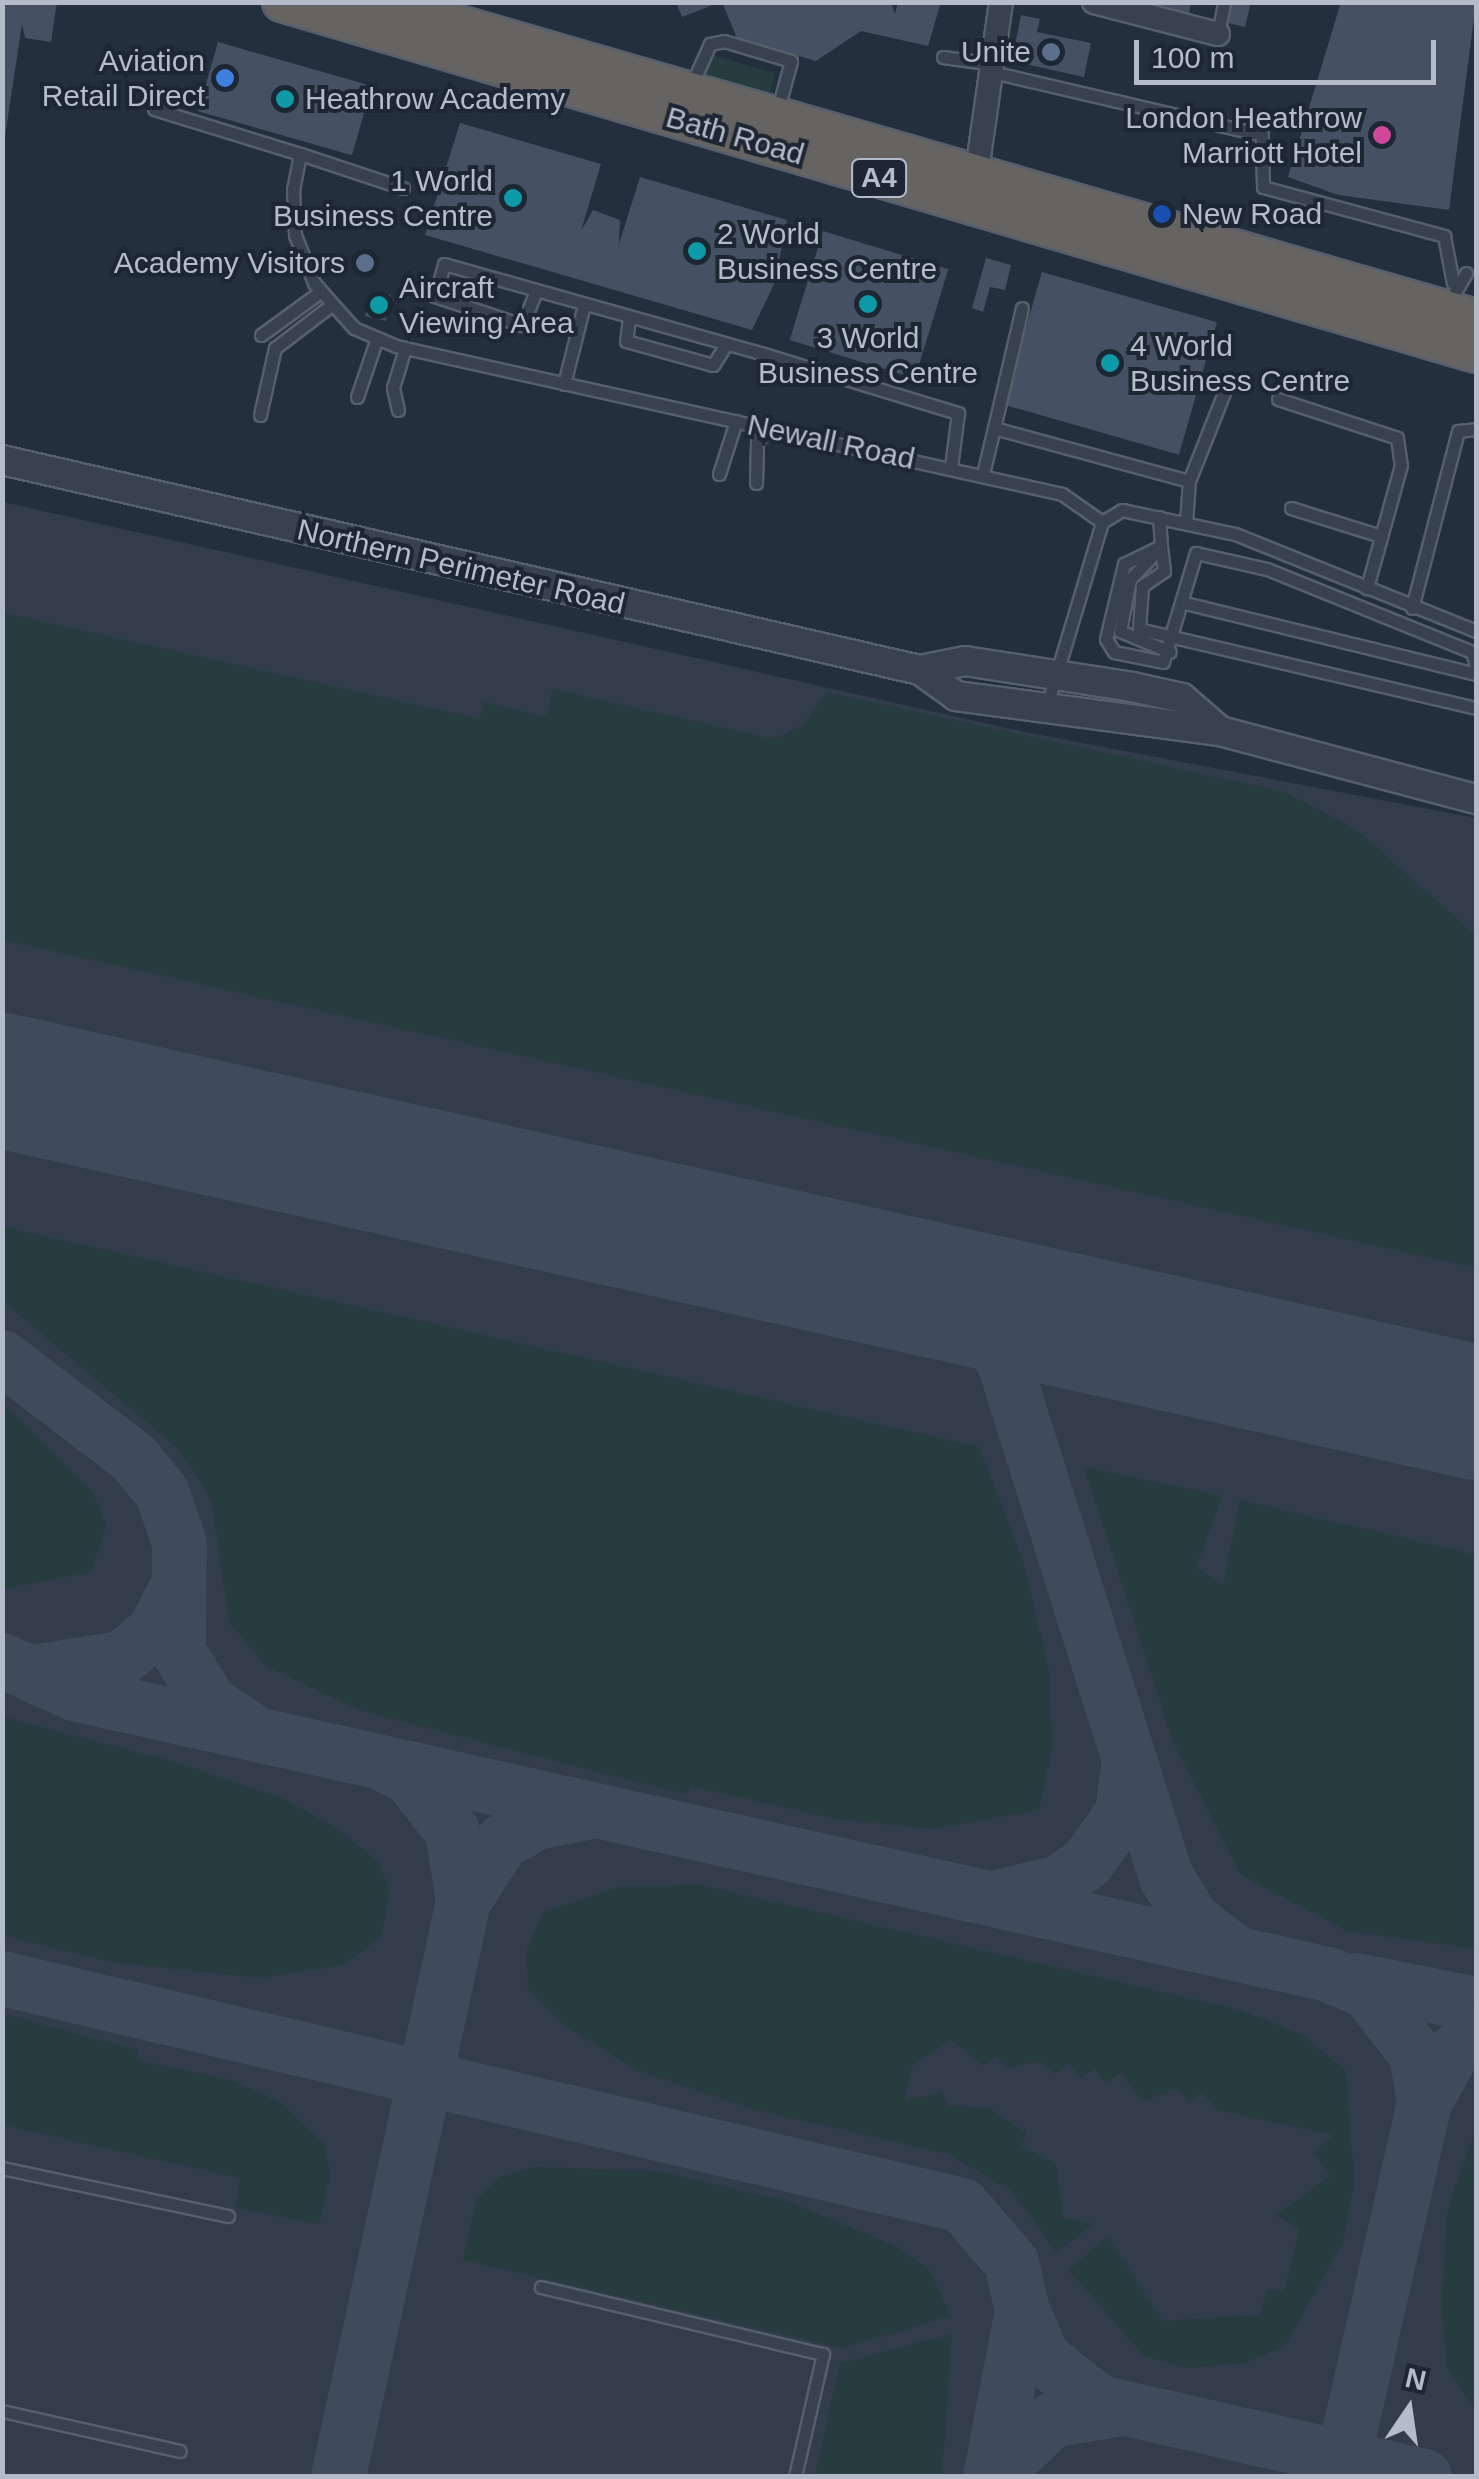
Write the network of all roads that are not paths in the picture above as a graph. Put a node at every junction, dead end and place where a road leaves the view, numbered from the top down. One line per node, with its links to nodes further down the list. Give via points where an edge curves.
1 (282, 2): 28 (highway, Bath Road / A4)
2 (379, 2): 10 (highway, Bath Road / A4)
3 (1001, 2): 9 (street)
4 (1094, 2): 6 (street)
5 (1224, 2): 7 (lane)
6 (1122, 6): 7 (street)
7 (1218, 34)
8 (944, 57): 9 (lane)
9 (992, 68): 14 (street); 20 (lane, via 1262,136 1263,187 1444,236)
10 (686, 92): 12 (highway, Bath Road / A4); 12 (lane, via 710,44 724,41 791,61)
11 (154, 109): 13 (lane)
12 (775, 118): 14 (highway, Bath Road / A4)
13 (300, 154): 15 (lane); 18 (lane, Newall Road, via 294,235)
14 (976, 178): 20 (highway, Bath Road / A4)
15 (402, 188)
16 (1466, 273): 20 (lane)
17 (536, 291): 17 (lane, via 444,264 438,302 522,325); 19 (lane)
18 (320, 292): 21 (lane, Newall Road); 24 (lane)
19 (584, 304): 23 (lane); 29 (lane)
20 (1458, 304)
21 (330, 306): 25 (lane, Newall Road); 34 (lane, via 275,348)
22 (1022, 308): 37 (lane)
23 (629, 318): 26 (lane); 26 (lane, via 626,342 713,365)
24 (261, 334)
25 (378, 338): 27 (lane, Newall Road); 31 (lane)
26 (726, 344): 40 (lane, via 958,412)
27 (405, 348): 29 (lane, Newall Road); 33 (lane, via 393,388)
28 (1476, 354)
29 (564, 384): 35 (lane, Newall Road)
30 (1226, 385): 43 (lane)
31 (356, 397)
32 (1278, 399): 49 (lane, via 1398,438 1401,464)
33 (398, 410)
34 (260, 414)
35 (736, 421): 36 (lane, Newall Road); 41 (lane)
36 (768, 428): 40 (lane, Newall Road); 44 (lane, via 757,442)
37 (994, 428): 42 (lane); 43 (lane)
38 (1476, 429): 53 (lane, via 1458,430)
39 (2, 460): 57 (street, Northern Perimeter Road)
40 (952, 468): 42 (lane, Newall Road)
41 (719, 474)
42 (983, 474): 47 (lane, Newall Road, via 1062,494)
43 (1188, 480): 48 (lane)
44 (756, 483)
45 (1291, 508): 49 (lane)
46 (1159, 517): 47 (lane, via 1122,510); 48 (lane); 50 (lane)
47 (1102, 522): 59 (lane)
48 (1186, 523): 51 (lane, via 1274,547)
49 (1381, 536): 51 (lane)
50 (1162, 546): 55 (lane, via 1164,571 1142,586 1134,626); 55 (lane, via 1124,564 1106,639 1114,652 1163,662)
51 (1367, 588): 53 (lane)
52 (1185, 602): 55 (lane); 56 (lane, via 1196,553 1267,569 1472,652); 58 (lane)
53 (1412, 608): 54 (lane)
54 (1476, 631)
55 (1176, 639): 60 (lane)
56 (1476, 666)
57 (920, 670): 59 (street, Northern Perimeter Road, via 966,661); 61 (street, Northern Perimeter Road, via 956,696)
58 (1476, 674)
59 (1054, 675): 61 (lane); 62 (street, Northern Perimeter Road, via 1182,698)
60 (1476, 708)
61 (1045, 712): 62 (street, Northern Perimeter Road)
62 (1220, 731): 63 (street, Northern Perimeter Road)
63 (1476, 799)
64 (2, 2168): 65 (lane)
65 (228, 2216)
66 (541, 2287): 69 (lane, via 824,2354)
67 (2, 2411): 68 (lane)
68 (180, 2451)
69 (796, 2476)

